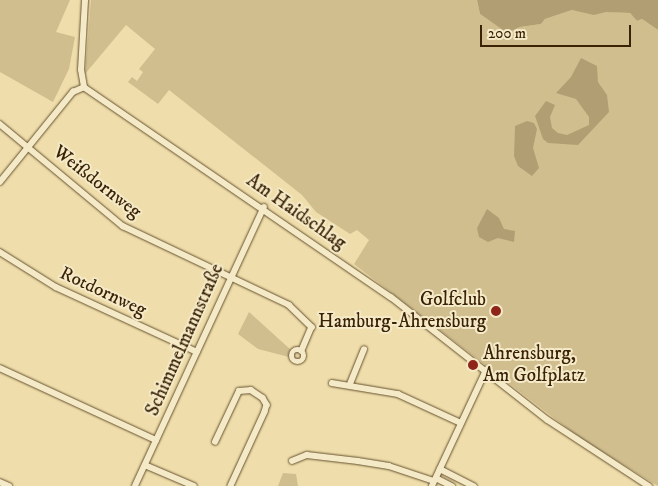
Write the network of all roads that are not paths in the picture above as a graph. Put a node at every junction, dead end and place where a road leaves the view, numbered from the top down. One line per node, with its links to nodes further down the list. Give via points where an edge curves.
1 (85, 0): 2 (street)
2 (84, 87): 4 (street, via 72,92); 6 (street, Am Haidschlag)
3 (0, 124): 4 (street, Weißdornweg)
4 (28, 147): 5 (street); 8 (street, Weißdornweg, via 123,226)
5 (0, 182)
6 (264, 207): 8 (street, Schimmelmannstraße); 13 (street, Am Haidschlag, via 432,326)
7 (0, 252): 11 (street, Rotdornweg, via 56,286)
8 (231, 276): 10 (street, Weißdornweg, via 278,298 307,320 312,330); 11 (street, Schimmelmannstraße)
9 (364, 350): 15 (street)
10 (302, 351)
11 (197, 352): 17 (street, Schimmelmannstraße)
12 (0, 368): 17 (street)
13 (486, 370): 16 (street); 30 (street, Am Haidschlag, via 570,437)
14 (332, 383): 15 (street)
15 (350, 384): 16 (street, via 398,394)
16 (461, 423): 21 (street)
17 (156, 440): 20 (street, Schimmelmannstraße)
18 (215, 442): 27 (street, via 239,391 251,390 263,398 267,405 265,412)
19 (292, 462): 23 (street, via 307,455 358,461 389,466)
20 (145, 465): 25 (street, Schimmelmannstraße); 26 (street)
21 (440, 469): 23 (street); 29 (street)
22 (0, 482): 24 (street)
23 (434, 482): 28 (street)
24 (9, 486)
25 (136, 486)
26 (194, 486)
27 (231, 486)
28 (452, 486)
29 (474, 486)
30 (649, 486)

